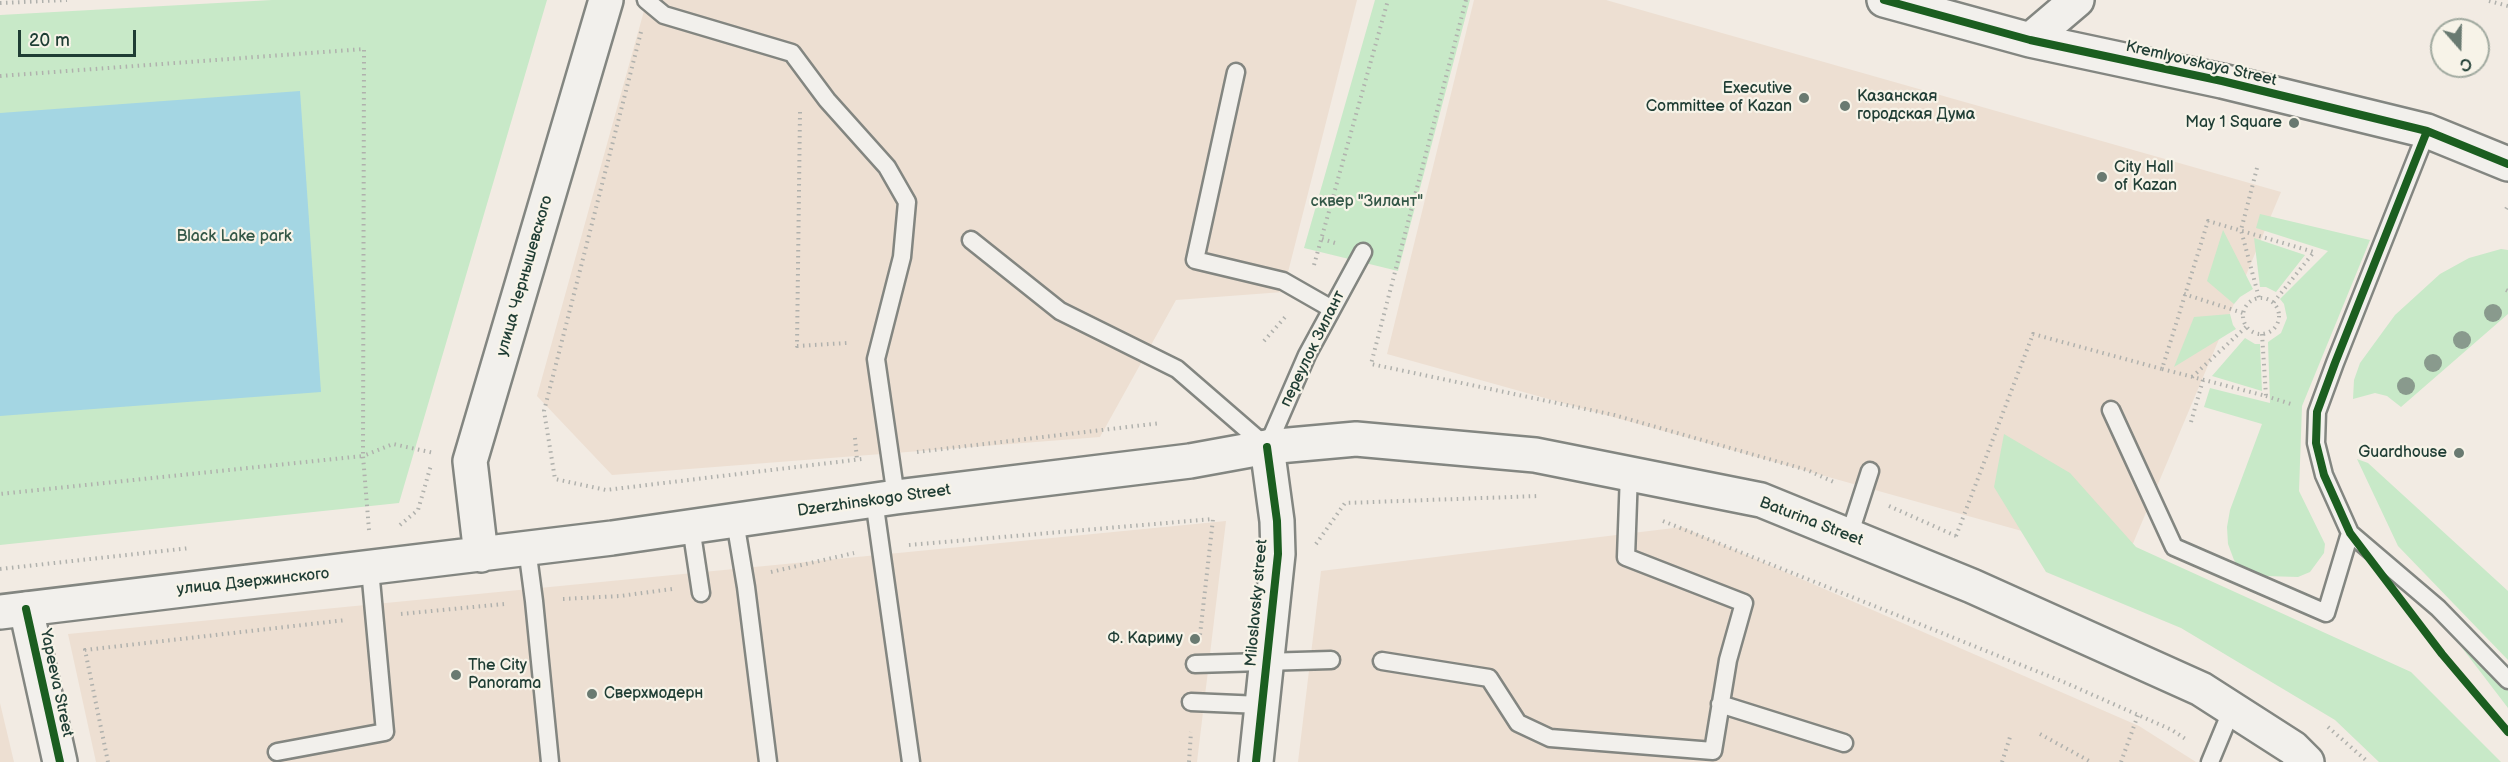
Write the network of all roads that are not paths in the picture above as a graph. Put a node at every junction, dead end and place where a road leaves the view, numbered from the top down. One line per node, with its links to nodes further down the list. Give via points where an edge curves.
1 (606, 0): 22 (main road, улица Чернышевского, via 470,460)
2 (1884, 0): 5 (main road, Kremlyovskaya Street)
3 (2078, 0): 5 (main road)
4 (648, 2): 16 (lane, via 664,15 792,53 886,167 907,202 902,257 876,359 891,455)
5 (2030, 40): 7 (main road, Kremlyovskaya Street)
6 (1236, 72): 11 (lane, via 1195,260 1283,281)
7 (2427, 131): 8 (main road, Kremlyovskaya Street); 19 (lane, via 2317,412 2316,443 2324,475)
8 (2508, 164)
9 (971, 240): 13 (lane, via 1060,311 1177,369)
10 (1363, 252): 11 (lane, переулок Зилант)
11 (1332, 309): 13 (lane, переулок Зилант, via 1306,355)
12 (2111, 410): 19 (lane, via 2174,547 2326,613)
13 (1267, 447): 15 (main road, Baturina Street, via 1356,439 1535,455); 16 (main road, Dzerzhinskogo Street, via 1190,461); 27 (main road, Miloslavsky street, via 1278,554)
14 (1870, 471): 20 (lane)
15 (1629, 473): 20 (main road, Baturina Street, via 1761,500); 32 (lane, via 1626,557 1744,603)
16 (885, 499): 17 (main road, Dzerzhinskogo Street); 41 (lane, via 881,548)
17 (735, 521): 18 (main road, Dzerzhinskogo Street); 40 (lane)
18 (691, 527): 21 (main road, Dzerzhinskogo Street); 24 (lane)
19 (2350, 532): 30 (lane, via 2438,608)
20 (1848, 536): 34 (main road, Baturina Street, via 2160,670)
21 (527, 548): 22 (main road, Dzerzhinskogo Street); 39 (lane)
22 (481, 555): 23 (main road, улица Дзержинского)
23 (370, 569): 25 (main road, улица Дзержинского); 36 (lane, via 385,732)
24 (700, 589)
25 (13, 610): 38 (main road, Yapeeva Street)
26 (1330, 660): 27 (lane)
27 (1265, 661): 29 (lane); 33 (main road, Miloslavsky street)
28 (1382, 661): 32 (lane, via 1489,678 1518,723 1550,738 1713,751)
29 (1195, 664)
30 (2508, 680)
31 (1191, 702): 33 (lane)
32 (1720, 704): 35 (lane)
33 (1262, 705): 42 (main road, Miloslavsky street)
34 (2232, 709): 37 (lane); 43 (main road, Baturina Street, via 2293,748)
35 (1844, 744)
36 (277, 752)
37 (2211, 759)
38 (60, 762)
39 (550, 762)
40 (768, 762)
41 (911, 762)
42 (1256, 762)
43 (2307, 762)

